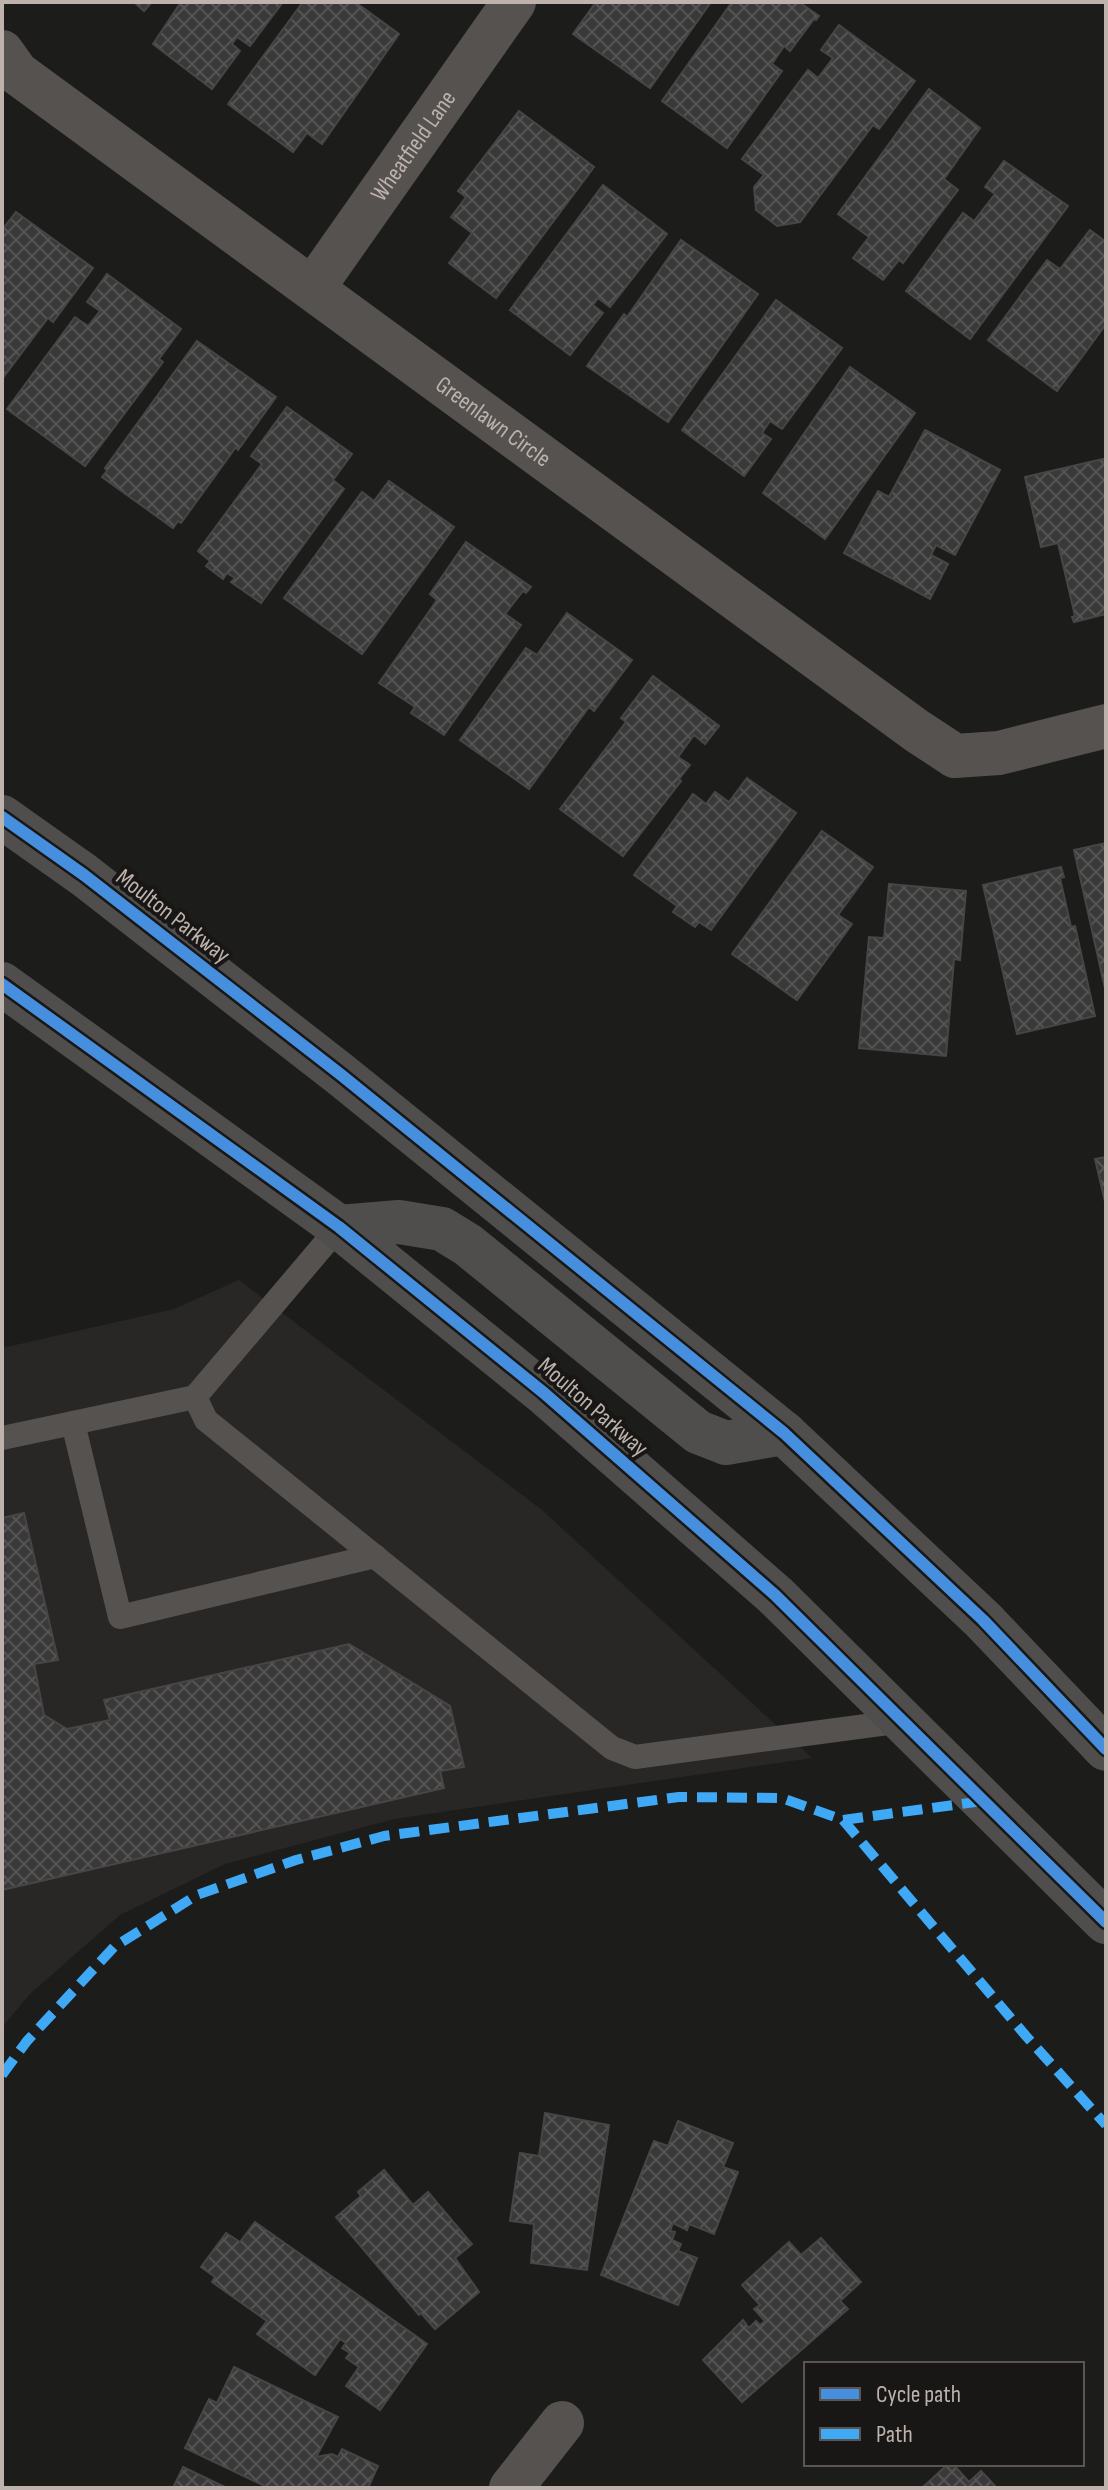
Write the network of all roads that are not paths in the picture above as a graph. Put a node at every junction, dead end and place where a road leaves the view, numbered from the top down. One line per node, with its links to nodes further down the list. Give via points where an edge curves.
1 (514, 2): 3 (street, Wheatfield Lane)
2 (2, 52): 3 (street, Greenlawn Circle, via 17,73)
3 (313, 288): 4 (street, Greenlawn Circle, via 955,756 999,753)
4 (1106, 726)
5 (2, 817): 10 (main road, Moulton Parkway, via 340,1074)
6 (2, 984): 7 (main road, Moulton Parkway)
7 (339, 1227): 8 (lane); 10 (main road, via 399,1222 442,1229 698,1432 726,1443); 13 (main road, Moulton Parkway, via 602,1443 775,1595)
8 (195, 1397): 9 (lane); 12 (lane, via 206,1420)
9 (73, 1423): 11 (lane); 12 (lane, via 120,1617)
10 (784, 1433): 14 (main road, Moulton Parkway, via 983,1620)
11 (2, 1438)
12 (375, 1556): 13 (lane, via 612,1748 635,1757)
13 (903, 1721): 15 (main road, Moulton Parkway)
14 (1106, 1749)
15 (1106, 1922)
16 (562, 2423): 17 (street)
17 (511, 2488)

